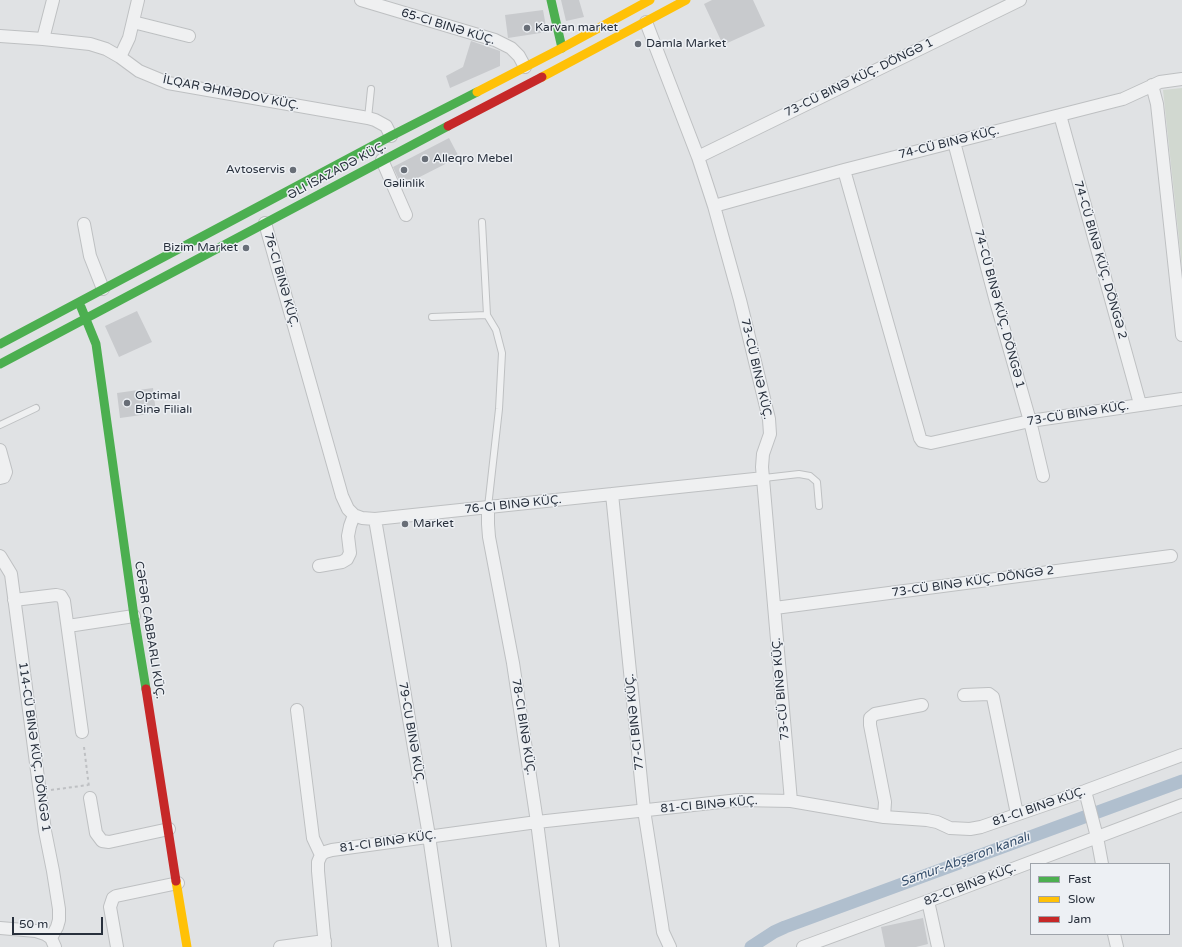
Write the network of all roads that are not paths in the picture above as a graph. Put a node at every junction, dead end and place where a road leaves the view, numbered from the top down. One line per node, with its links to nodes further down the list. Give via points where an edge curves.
1 (53, 0): 12 (street)
2 (138, 0): 8 (street)
3 (361, 0): 15 (street, 65-CI BINƏ KÜÇ., via 495,40 511,48)
4 (551, 0): 13 (main road)
5 (650, 0): 13 (main road, ƏLI İSAZADƏ KÜÇ.)
6 (686, 0): 9 (main road, ƏLI İSAZADƏ KÜÇ.)
7 (1020, 0): 25 (street, 73-CÜ BINƏ KÜÇ. DÖNGƏ 1)
8 (133, 22): 11 (street); 14 (street)
9 (646, 22): 22 (main road, ƏLI İSAZADƏ KÜÇ.); 25 (street, 73-CÜ BINƏ KÜÇ.)
10 (0, 36): 12 (street, İLQAR ƏHMƏDOV KÜÇ.)
11 (189, 36)
12 (43, 38): 14 (street, İLQAR ƏHMƏDOV KÜÇ., via 90,44)
13 (562, 48): 15 (main road, ƏLI İSAZADƏ KÜÇ.)
14 (120, 57): 21 (street, İLQAR ƏHMƏDOV KÜÇ., via 139,71 168,83)
15 (525, 67): 19 (main road, ƏLI İSAZADƏ KÜÇ.)
16 (1182, 79): 17 (street, 74-CÜ BINƏ KÜÇ.)
17 (1152, 85): 20 (street, 74-CÜ BINƏ KÜÇ., via 1123,99); 38 (street, via 1157,104)
18 (370, 89): 21 (lane)
19 (446, 108): 22 (main road); 23 (main road, ƏLI İSAZADƏ KÜÇ.)
20 (1060, 115): 24 (street, 74-CÜ BINƏ KÜÇ.); 42 (street, 74-CÜ BINƏ KÜÇ. DÖNGƏ 2)
21 (368, 118): 23 (street, İLQAR ƏHMƏDOV KÜÇ., via 386,126)
22 (452, 124): 26 (main road, ƏLI İSAZADƏ KÜÇ.)
23 (391, 136): 33 (main road, ƏLI İSAZADƏ KÜÇ.)
24 (954, 142): 27 (street, 74-CÜ BINƏ KÜÇ.); 44 (street, 74-CÜ BINƏ KÜÇ. DÖNGƏ 1)
25 (698, 157): 28 (street, 73-CÜ BINƏ KÜÇ.)
26 (382, 160): 29 (street); 31 (main road, ƏLI İSAZADƏ KÜÇ.)
27 (844, 170): 28 (street, 74-CÜ BINƏ KÜÇ.); 44 (street, 73-CÜ BINƏ KÜÇ., via 922,441 931,443)
28 (714, 206): 49 (street, 73-CÜ BINƏ KÜÇ., via 769,419 770,434 762,459)
29 (406, 215)
30 (482, 222): 35 (lane)
31 (265, 223): 37 (main road, ƏLI İSAZADƏ KÜÇ.); 53 (street, via 342,496 348,510)
32 (84, 224): 33 (street, via 90,256)
33 (103, 289): 34 (main road, ƏLI İSAZADƏ KÜÇ.)
34 (79, 302): 37 (main road); 39 (main road, ƏLI İSAZADƏ KÜÇ.)
35 (488, 315): 36 (lane); 52 (lane, via 496,330 502,353 499,409)
36 (432, 317)
37 (86, 318): 40 (main road, ƏLI İSAZADƏ KÜÇ.); 60 (main road, via 96,344)
38 (1182, 335)
39 (0, 344)
40 (0, 364)
41 (1182, 399): 42 (street, 73-CÜ BINƏ KÜÇ.)
42 (1140, 404): 44 (street, 73-CÜ BINƏ KÜÇ.)
43 (36, 408): 45 (lane)
44 (1030, 420): 47 (street, 74-CÜ BINƏ KÜÇ. DÖNGƏ 1)
45 (0, 425)
46 (0, 450): 48 (street, via 6,472 4,477)
47 (1043, 476)
48 (0, 478)
49 (764, 478): 50 (street); 51 (lane, via 799,474 810,476 817,482); 59 (street, 73-CÜ BINƏ KÜÇ.)
50 (612, 494): 52 (street); 71 (street, 77-CI BINƏ KÜÇ.)
51 (819, 506)
52 (488, 507): 54 (street); 74 (street, 78-CI BINƏ KÜÇ., via 489,537 513,663)
53 (354, 515): 54 (street); 57 (street, via 348,536 350,553 347,559)
54 (375, 519): 76 (street, 79-CU BINƏ KÜÇ.)
55 (0, 556): 58 (street, 114-CÜ BINƏ KÜÇ. DÖNGƏ 1, via 11,574)
56 (1171, 556): 59 (street, 73-CÜ BINƏ KÜÇ. DÖNGƏ 2)
57 (318, 566)
58 (14, 600): 61 (street, via 61,596); 84 (street, 114-CÜ BINƏ KÜÇ. DÖNGƏ 1, via 45,831 59,909)
59 (775, 608): 69 (street, 73-CÜ BINƏ KÜÇ.)
60 (134, 616): 61 (street); 75 (main road)
61 (68, 626): 65 (street)
62 (964, 695): 72 (street, via 988,694 993,697)
63 (922, 705): 73 (street, via 875,714 870,718 885,802)
64 (297, 710): 78 (street, via 313,838)
65 (82, 732)
66 (1182, 755): 67 (street, 81-CI BINƏ KÜÇ.)
67 (1085, 791): 72 (street, 81-CI BINƏ KÜÇ.); 77 (street)
68 (90, 798): 75 (street, via 96,833 102,841 109,842)
69 (791, 801): 71 (street, 81-CI BINƏ KÜÇ., via 739,800); 73 (street, 81-CI BINƏ KÜÇ.)
70 (1182, 805): 77 (street, 82-CI BINƏ KÜÇ.)
71 (644, 810): 74 (street, 81-CI BINƏ KÜÇ.); 91 (street, 77-CI BINƏ KÜÇ., via 663,932)
72 (1017, 814): 73 (street, 81-CI BINƏ KÜÇ., via 970,829 950,828 927,820)
73 (884, 817)
74 (537, 822): 76 (street, 81-CI BINƏ KÜÇ.); 90 (street, 78-CI BINƏ KÜÇ.)
75 (169, 829): 80 (main road)
76 (429, 836): 78 (street, 81-CI BINƏ KÜÇ., via 332,850); 89 (street, 79-CU BINƏ KÜÇ.)
77 (1097, 837): 79 (street); 81 (street, 82-CI BINƏ KÜÇ.)
78 (321, 855): 85 (street, via 318,871)
79 (1102, 863)
80 (178, 883): 86 (street, via 113,898 110,907); 87 (main road)
81 (928, 901): 92 (street, 82-CI BINƏ KÜÇ.); 93 (street)
82 (0, 928): 84 (street, via 36,931 45,934)
83 (1114, 935): 94 (street)
84 (53, 943)
85 (325, 944): 88 (street)
86 (117, 947)
87 (187, 947)
88 (280, 947)
89 (445, 947)
90 (553, 947)
91 (670, 947)
92 (803, 947)
93 (938, 947)
94 (1117, 947)

